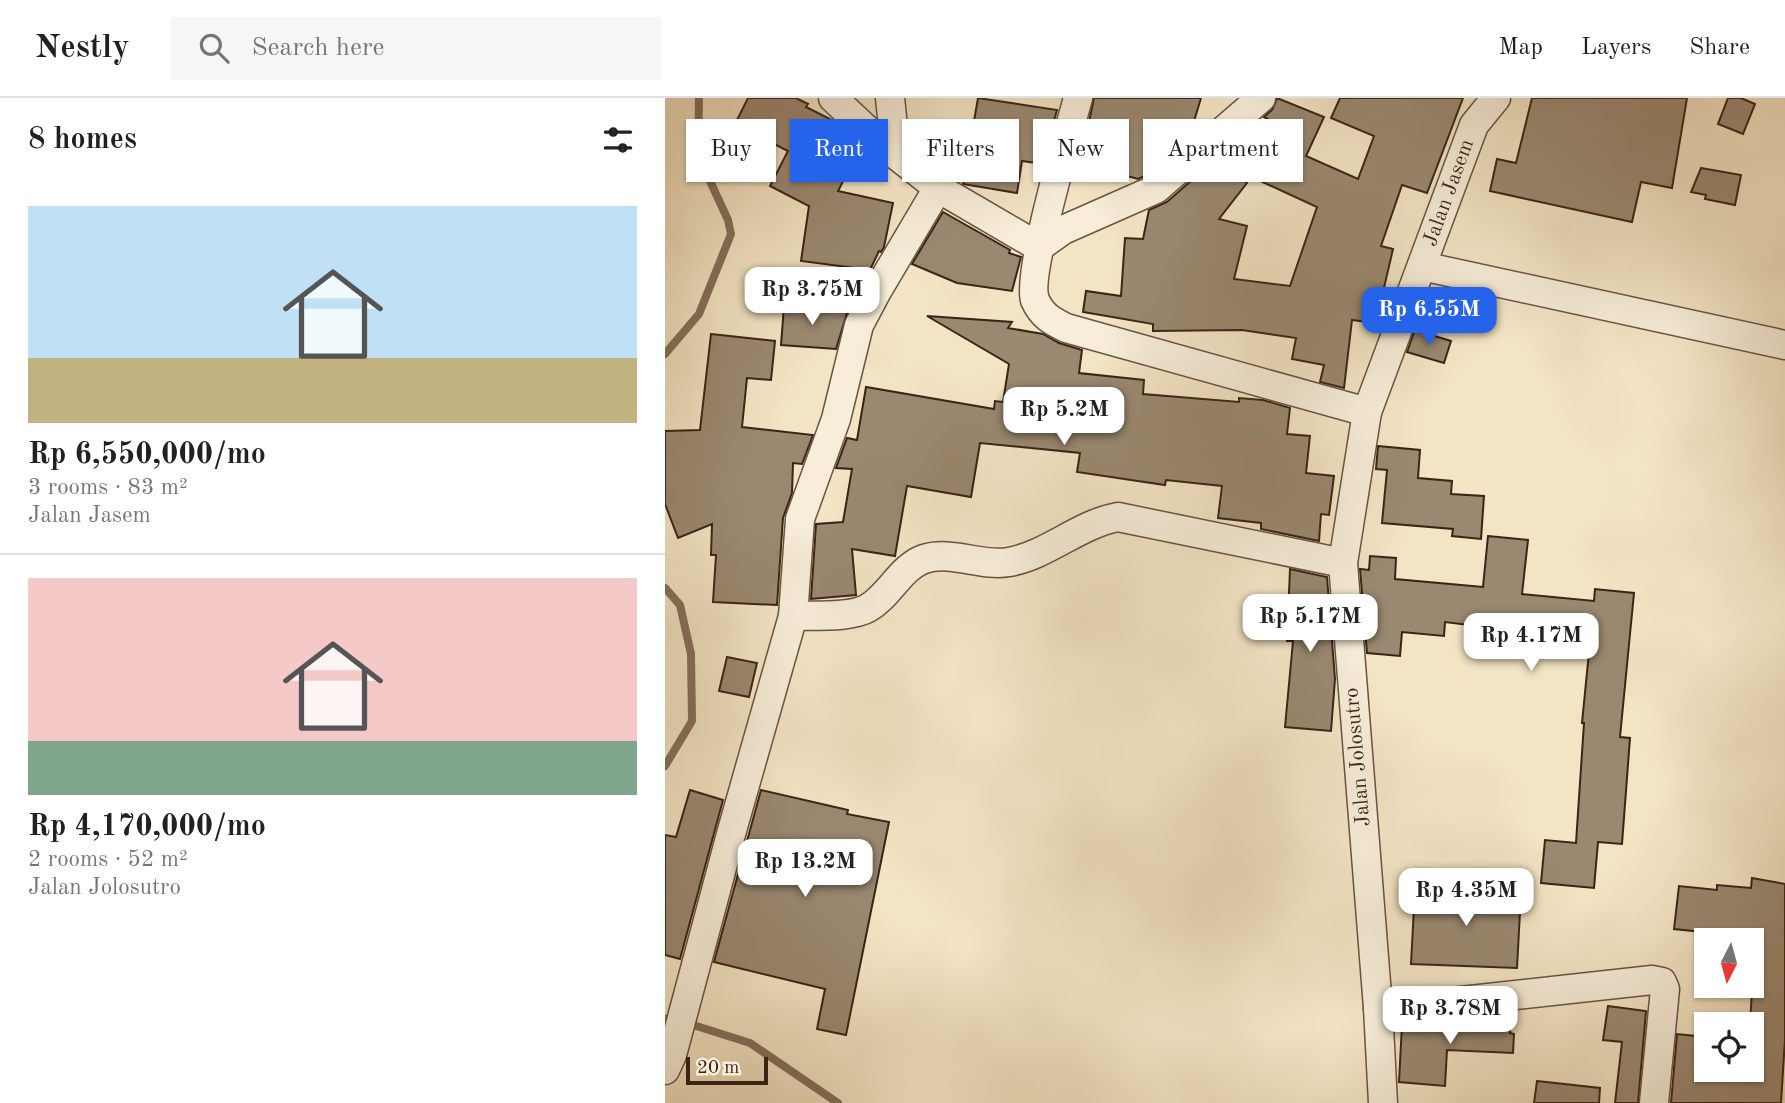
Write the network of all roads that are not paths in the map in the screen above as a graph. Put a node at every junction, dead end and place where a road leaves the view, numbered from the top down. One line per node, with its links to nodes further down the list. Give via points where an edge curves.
1 (833, 98): 6 (street)
2 (890, 98): 6 (street)
3 (1078, 98): 8 (street)
4 (1261, 98): 8 (street, via 1156,189 1063,230)
5 (1496, 98): 9 (street, Jalan Jasem, via 1474,125)
6 (896, 155): 7 (street)
7 (938, 188): 8 (street); 13 (street, via 859,325 836,419 800,519)
8 (1039, 247): 11 (street, via 1034,297 1044,317 1066,328)
9 (1422, 266): 10 (street); 11 (street, Jalan Jasem)
10 (1785, 345)
11 (1367, 412): 12 (street, Jalan Jolosutro)
12 (1343, 564): 13 (street, via 1118,517 1100,520 1011,562 923,559 868,608 856,613); 14 (street, Jalan Jolosutro)
13 (793, 616): 15 (street)
14 (1378, 1008): 16 (street, Jalan Jolosutro); 17 (street, via 1662,982)
15 (665, 1070)
16 (1383, 1103)
17 (1654, 1103)

